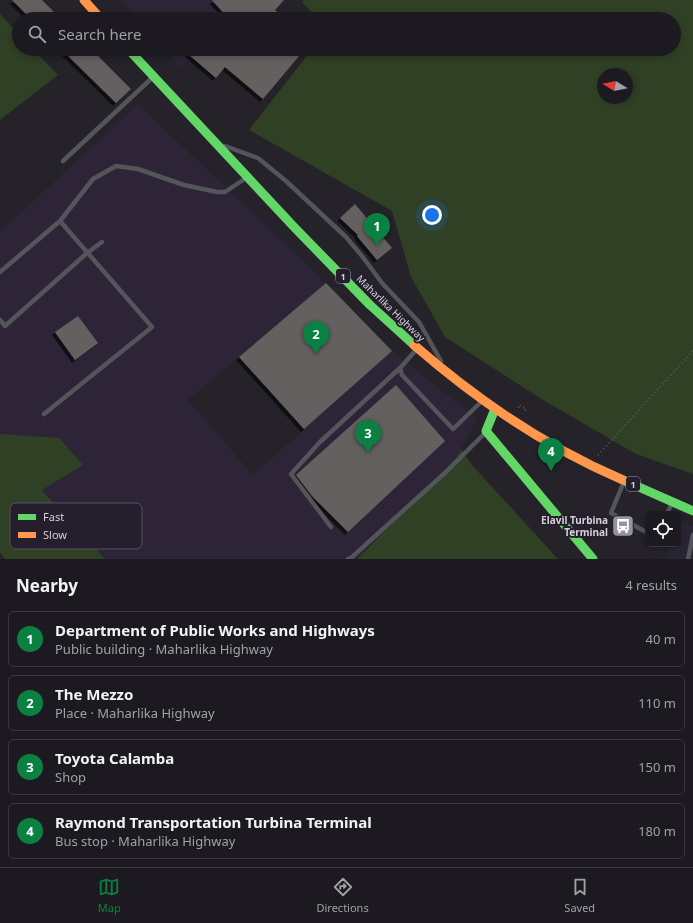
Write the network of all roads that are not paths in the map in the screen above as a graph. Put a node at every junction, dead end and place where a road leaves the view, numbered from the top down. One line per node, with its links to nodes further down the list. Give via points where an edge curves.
1 (84, 0): 2 (main road)
2 (95, 12)
3 (134, 56): 4 (main road, Maharlika Highway / 1)
4 (153, 77): 5 (main road, Maharlika Highway / 1); 6 (lane)
5 (215, 142): 7 (main road, Maharlika Highway / 1); 15 (lane, via 258,158 346,237 382,283 419,322)
6 (63, 161)
7 (247, 177): 8 (lane, via 225,192 217,192 184,185 138,169 116,166 92,179); 13 (main road, Maharlika Highway / 1)
8 (60, 221): 10 (lane); 11 (lane)
9 (102, 242): 10 (lane)
10 (87, 253): 12 (lane, via 5,326); 18 (lane, via 152,327)
11 (0, 272)
12 (0, 320)
13 (417, 349): 14 (lane); 15 (main road, Maharlika Highway / 1)
14 (400, 368): 16 (lane, via 402,375 453,429); 24 (lane, via 320,442 291,474)
15 (450, 376): 16 (main road, Maharlika Highway / 1)
16 (484, 400): 17 (main road, Maharlika Highway / 1)
17 (496, 408): 19 (main road); 20 (main road, Maharlika Highway / 1, via 557,448)
18 (44, 414)
19 (486, 431): 27 (lane, via 447,471); 28 (main road)
20 (624, 480): 21 (main road, Maharlika Highway / 1); 25 (lane, via 611,513)
21 (673, 502): 22 (lane); 23 (main road, Maharlika Highway / 1)
22 (668, 511)
23 (693, 511)
24 (331, 527)
25 (645, 531)
26 (693, 536): 29 (lane)
27 (348, 559)
28 (593, 559)
29 (688, 559)

